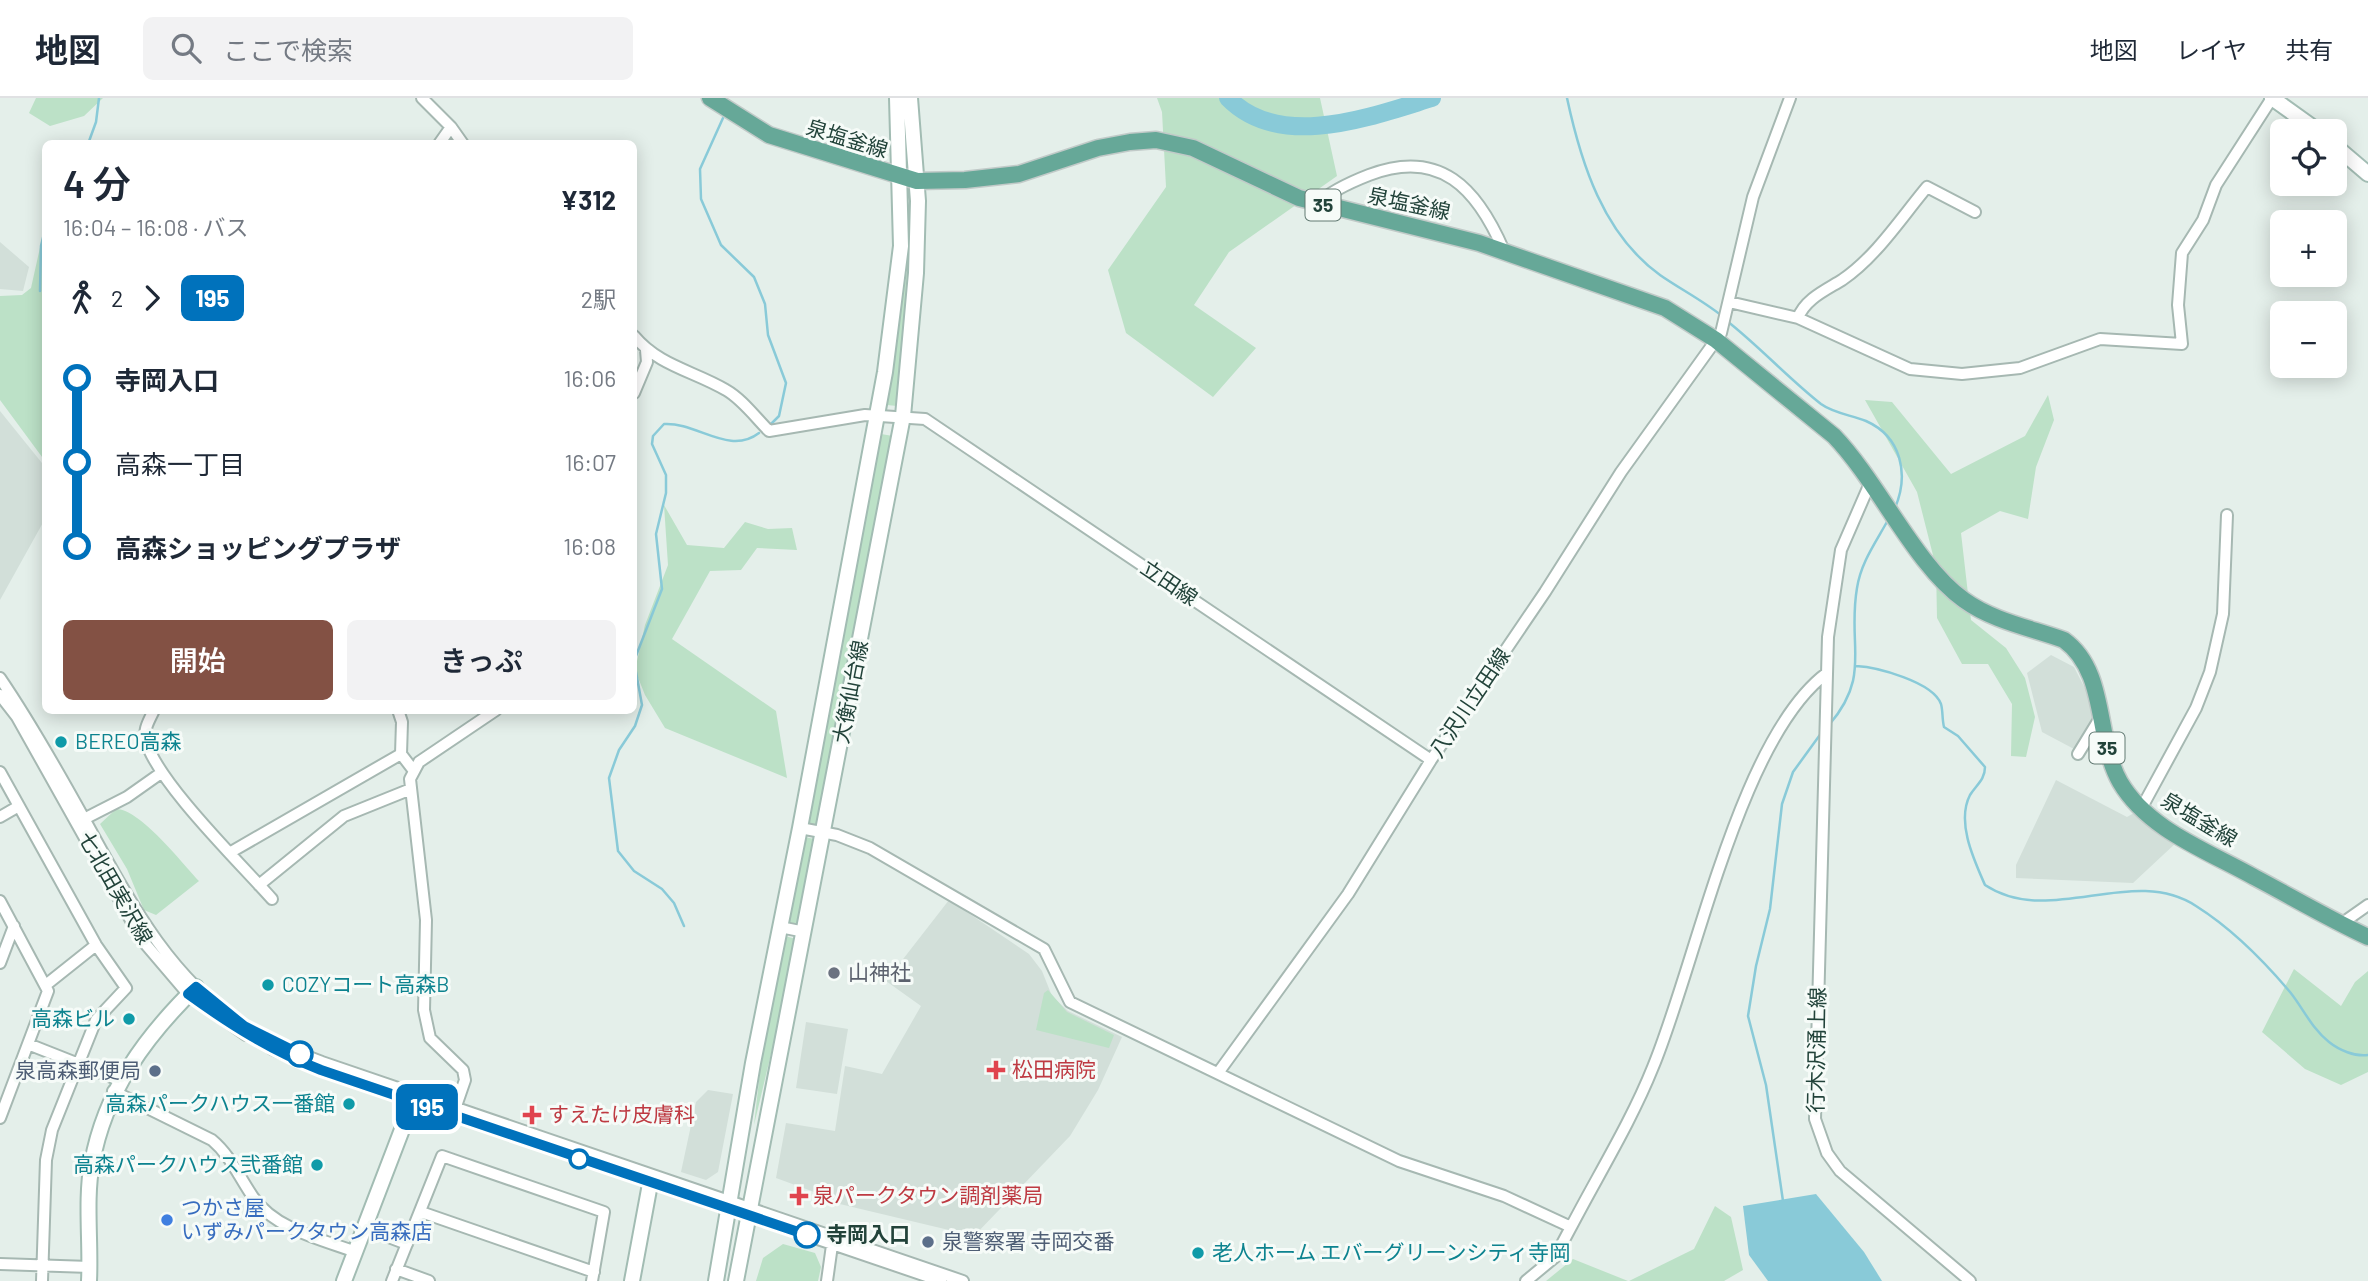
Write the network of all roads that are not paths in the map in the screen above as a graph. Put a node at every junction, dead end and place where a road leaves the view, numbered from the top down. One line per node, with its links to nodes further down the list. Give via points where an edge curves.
1 (422, 98): 8 (street)
2 (710, 98): 13 (main road, 泉塩釜線 / 35, via 769,135)
3 (897, 98): 13 (main road, 大衡仙台線)
4 (910, 98): 14 (main road, 大衡仙台線)
5 (1790, 98): 18 (street, 八沢川立田線, via 1753,197)
6 (2272, 98): 7 (main road); 19 (street, via 2214,189 2203,220 2182,253 2178,305 2182,344 2099,339 2020,368 1962,374 1910,369)
7 (2301, 119)
8 (451, 127): 9 (street); 10 (street)
9 (442, 140)
10 (460, 140)
11 (2347, 156): 12 (main road)
12 (2368, 174)
13 (900, 178): 14 (main road, 泉塩釜線 / 35); 24 (main road, 大衡仙台線, via 899,274)
14 (917, 181): 15 (main road, 泉塩釜線 / 35, via 1018,174 1098,148 1156,140 1210,153 1259,181); 25 (main road, 大衡仙台線, via 916,274)
15 (1317, 204): 17 (main road, 泉塩釜線 / 35); 17 (street, via 1392,166 1420,166 1443,172 1468,193)
16 (1975, 212): 19 (street, via 1927,187 1846,278 1802,309)
17 (1504, 251): 20 (main road, 泉塩釜線 / 35, via 1665,308)
18 (1729, 306): 19 (street); 20 (street, 八沢川立田線)
19 (1798, 318)
20 (1718, 336): 26 (main road, 泉塩釜線 / 35, via 1835,436); 37 (street, 八沢川立田線, via 1621,472)
21 (637, 340): 22 (street)
22 (646, 350): 23 (street, via 647,362); 24 (street, 立田線, via 727,390 769,430)
23 (637, 386)
24 (878, 414): 25 (street, 立田線); 46 (main road, 大衡仙台線)
25 (903, 416): 37 (street, 立田線, via 925,419 955,437); 47 (main road, 大衡仙台線)
26 (1871, 481): 28 (street, 行木沢涌上線, via 1841,550); 34 (main road, 泉塩釜線 / 35, via 1926,560 1963,599 2074,648 2090,673)
27 (2227, 515): 43 (street, via 2223,614 2210,672 2196,708)
28 (1827, 673): 76 (street, via 1772,738 1738,821 1654,1066); 96 (street, 行木沢涌上線, via 1815,1099 1820,1136 1840,1171)
29 (0, 678): 45 (street)
30 (0, 695): 61 (street, 七北田実沢線, via 17,717 142,940)
31 (152, 714): 40 (street, via 145,727 146,741)
32 (399, 714): 35 (street)
33 (490, 714): 38 (street, via 419,762)
34 (2100, 718): 36 (street); 43 (main road, 泉塩釜線 / 35, via 2112,766)
35 (401, 754): 38 (street); 48 (street)
36 (2078, 754)
37 (1431, 760): 64 (street, 八沢川立田線, via 1348,894)
38 (414, 771): 41 (street)
39 (0, 772): 42 (street)
40 (161, 773): 45 (street); 48 (street)
41 (411, 789): 49 (street, via 344,816); 69 (street, via 426,920 424,1010 430,1038 463,1070 465,1080)
42 (19, 806): 44 (street); 58 (street)
43 (2141, 809): 53 (main road, 泉塩釜線 / 35, via 2185,840)
44 (0, 817)
45 (85, 820): 61 (street, via 135,912)
46 (800, 828): 47 (street); 55 (main road, 大衡仙台線)
47 (824, 832): 56 (main road, 大衡仙台線); 64 (street, via 870,848 1044,949 1070,1002)
48 (231, 852): 49 (street)
49 (259, 885): 50 (street)
50 (272, 899)
51 (0, 901): 54 (street)
52 (2368, 905): 53 (street)
53 (2341, 923): 57 (main road, 泉塩釜線 / 35)
54 (15, 926): 59 (street); 60 (street)
55 (780, 927): 56 (street); 72 (main road, 大衡仙台線)
56 (805, 932): 73 (main road, 大衡仙台線)
57 (2368, 937)
58 (96, 945): 60 (street); 63 (street, via 126,988 96,1020)
59 (0, 963)
60 (47, 984): 62 (street, via 45,1003)
61 (192, 991): 67 (main road, via 157,1026); 68 (street, 七北田実沢線, via 240,1032 283,1055)
62 (28, 1044): 63 (street); 66 (street)
63 (79, 1063): 67 (street); 81 (street, via 47,1145)
64 (1218, 1073): 76 (street, via 1399,1161 1504,1196)
65 (0, 1078): 66 (street)
66 (13, 1083): 70 (street)
67 (116, 1086): 79 (street, via 212,1140 225,1151 268,1214); 83 (main road, via 91,1164)
68 (414, 1097): 69 (street); 71 (street, 七北田実沢線); 75 (main road)
69 (456, 1106): 72 (street)
70 (0, 1118)
71 (650, 1184): 72 (street, 七北田実沢線); 89 (main road)
72 (730, 1206): 73 (street); 90 (main road, 大衡仙台線)
73 (748, 1211): 77 (street); 91 (main road, 大衡仙台線)
74 (421, 1212): 78 (street); 84 (street); 84 (street, via 442,1156 604,1212)
75 (365, 1227): 78 (street); 79 (main road)
76 (1571, 1227): 95 (street, via 1555,1257)
77 (833, 1240): 92 (street); 93 (street); 94 (street)
78 (407, 1244): 82 (street)
79 (356, 1252): 86 (main road)
80 (0, 1264): 81 (street)
81 (42, 1266): 83 (street); 85 (street)
82 (397, 1269): 87 (street); 88 (street)
83 (89, 1274)
84 (593, 1277)
85 (42, 1281)
86 (344, 1281)
87 (392, 1281)
88 (429, 1281)
89 (632, 1281)
90 (716, 1281)
91 (736, 1281)
92 (827, 1281)
93 (941, 1281)
94 (963, 1281)
95 (1525, 1281)
96 (1970, 1281)

